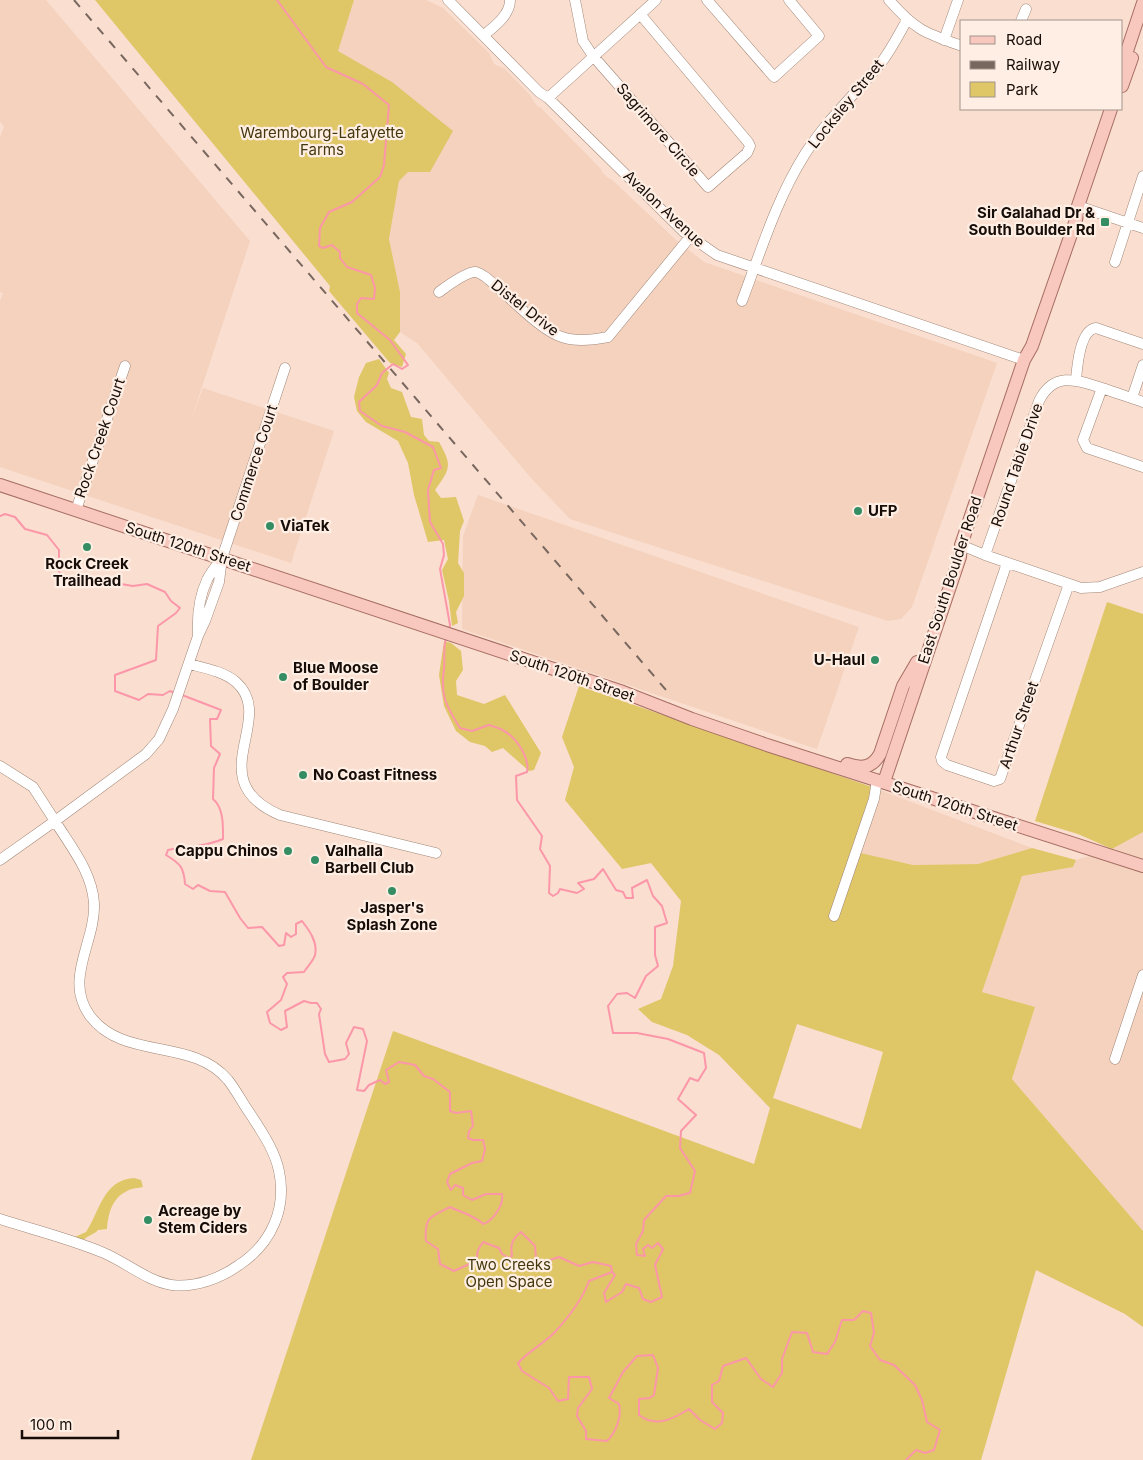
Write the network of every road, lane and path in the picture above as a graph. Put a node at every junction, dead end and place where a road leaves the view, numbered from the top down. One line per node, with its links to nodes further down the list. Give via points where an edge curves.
1 (448, 0): 15 (street, Avalon Avenue)
2 (510, 0): 15 (street, via 503,17)
3 (575, 0): 18 (street, via 583,41)
4 (656, 0): 11 (street)
5 (707, 0): 6 (street, via 774,77 819,36)
6 (789, 0)
7 (889, 0): 12 (street)
8 (958, 0): 16 (street)
9 (1143, 2): 19 (main road)
10 (1026, 9): 13 (street)
11 (640, 14): 18 (street); 18 (street, Sagrimore Circle, via 748,142 747,153 708,187)
12 (907, 20): 16 (street); 29 (street, Locksley Street, via 883,60 818,135 805,155 773,215)
13 (1021, 20)
14 (1143, 29): 20 (main road)
15 (484, 35): 21 (street, Avalon Avenue)
16 (944, 40): 17 (street)
17 (960, 45)
18 (593, 56): 21 (street)
19 (1123, 63)
20 (1123, 83)
21 (548, 98): 27 (street, Avalon Avenue)
22 (1111, 110): 24 (main road, East South Boulder Road)
23 (1143, 176): 25 (street)
24 (1078, 206): 25 (street); 33 (main road, East South Boulder Road, via 1032,346)
25 (1128, 223): 26 (street); 28 (street)
26 (1143, 228)
27 (690, 237): 29 (street, Avalon Avenue, via 711,252); 30 (street, Distel Drive, via 608,338 561,337 476,272)
28 (1115, 262)
29 (754, 269): 31 (street, Locksley Street); 33 (street, Avalon Avenue)
30 (439, 292)
31 (742, 301)
32 (1143, 344): 37 (street, via 1092,328 1080,350)
33 (1024, 360): 44 (main road, East South Boulder Road)
34 (1143, 365): 39 (street)
35 (124, 366): 43 (street, Rock Creek Court)
36 (285, 368): 46 (street, Commerce Court)
37 (1076, 380): 38 (street, Round Table Drive); 45 (street, Round Table Drive, via 1059,381 1042,394)
38 (1102, 388): 39 (street, Round Table Drive); 41 (street, via 1084,444)
39 (1132, 398): 40 (street, Round Table Drive)
40 (1143, 402)
41 (1143, 467)
42 (0, 485): 43 (main road, South 120th Street)
43 (76, 510): 46 (main road, South 120th Street)
44 (961, 544): 45 (street); 50 (main road, via 952,560); 54 (main road, East South Boulder Road, via 960,558)
45 (986, 555): 47 (street)
46 (222, 558): 51 (street, Commerce Court, via 219,582); 52 (main road, South 120th Street, via 623,692)
47 (1007, 563): 49 (street); 49 (street, Arthur Street, via 941,757 947,765 994,781 1000,779)
48 (1143, 572): 49 (street, via 1093,588)
49 (1069, 584)
50 (917, 662): 52 (main road, East South Boulder Road, via 903,686 880,754 870,766 855,766); 54 (main road, East South Boulder Road)
51 (189, 664): 55 (street, Commerce Court, via 174,709 159,739 146,754); 56 (street, via 225,675 238,684 244,694 249,720 241,772 248,791 262,806 280,815)
52 (767, 745): 54 (main road, South 120th Street)
53 (0, 766): 55 (street, via 32,787)
54 (880, 781): 58 (main road, South 120th Street); 59 (street, East South Boulder Road)
55 (54, 821): 57 (street, Commerce Court); 62 (street, via 89,876 93,921 79,970 79,986 91,1017 122,1041 210,1063 227,1080 266,1138 279,1170 281,1199 269,1236 250,1258 224,1275 187,1285 160,1282 104,1254)
56 (436, 853)
57 (0, 860)
58 (1143, 866)
59 (834, 916)
60 (1143, 975): 61 (street)
61 (1115, 1059)
62 (0, 1219)

